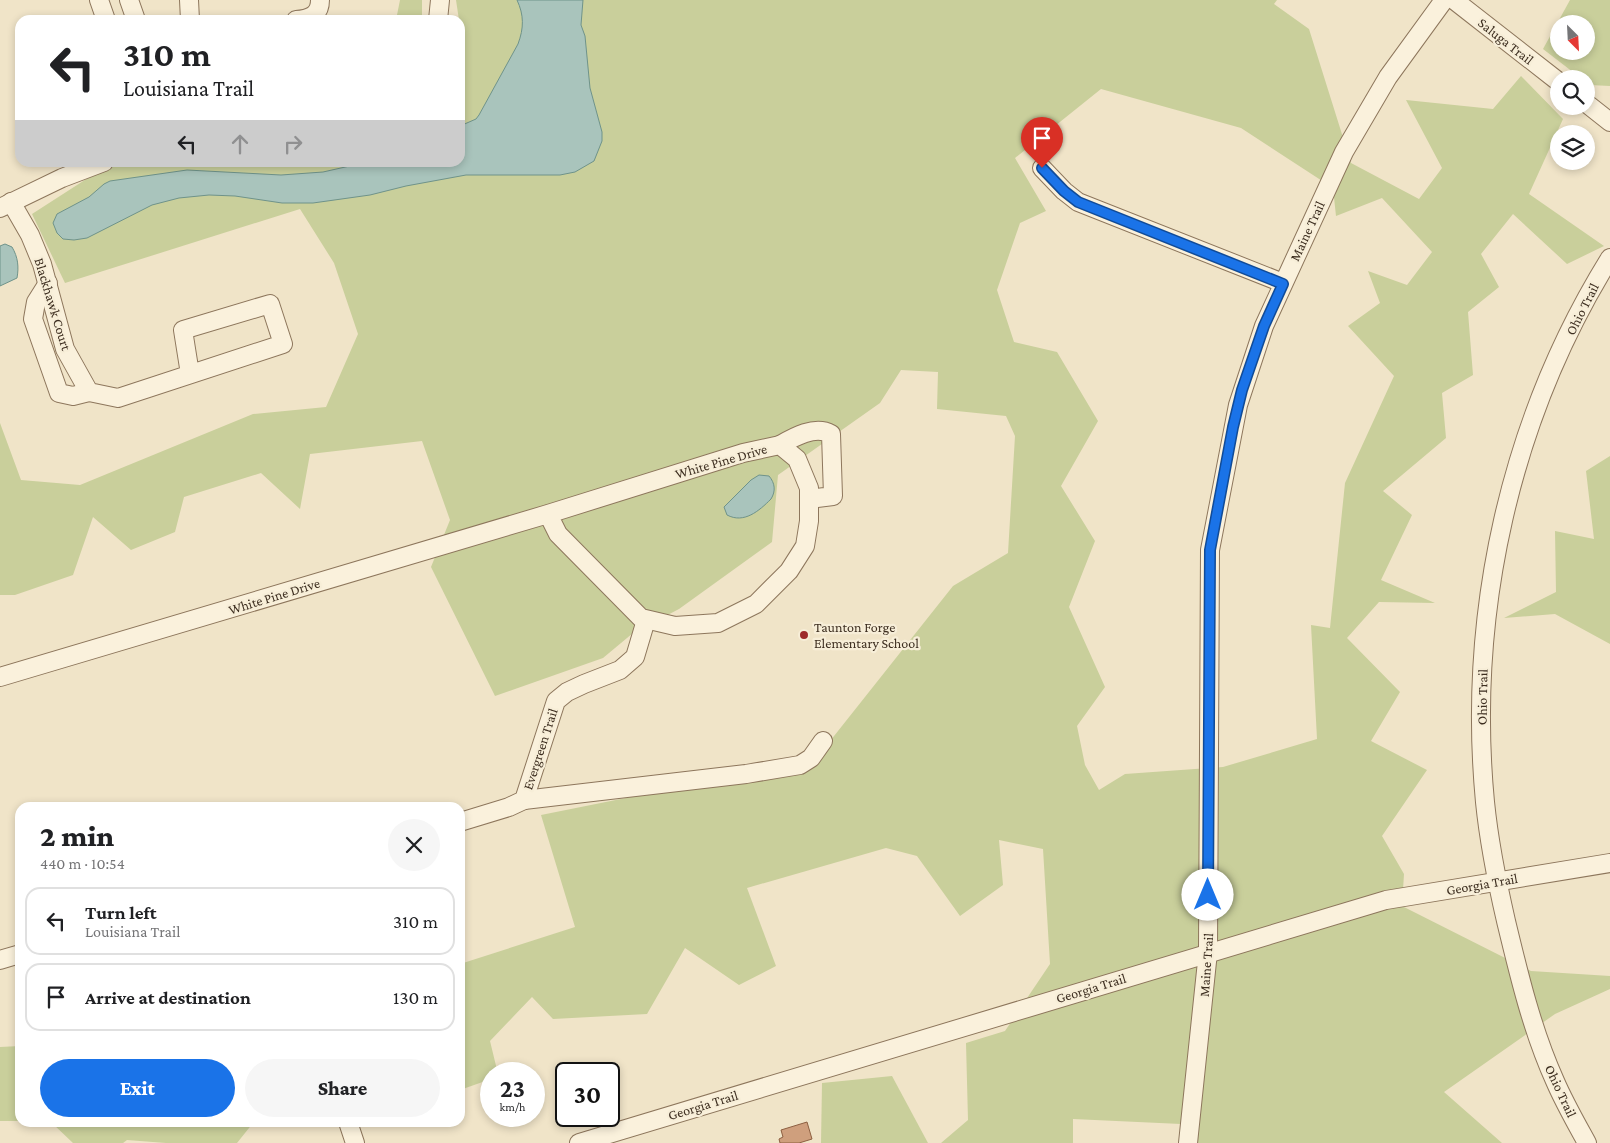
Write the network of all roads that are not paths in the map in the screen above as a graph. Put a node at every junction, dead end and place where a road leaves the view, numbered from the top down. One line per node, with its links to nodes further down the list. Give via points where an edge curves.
1 (99, 0): 8 (street)
2 (129, 0): 9 (street)
3 (189, 0): 10 (street)
4 (320, 0): 11 (street)
5 (440, 0): 12 (street)
6 (1444, 0): 21 (street, Maine Trail, via 1388,77 1344,152)
7 (1454, 0): 13 (street, Saluga Trail)
8 (104, 15)
9 (134, 15)
10 (190, 15)
11 (314, 15)
12 (438, 15)
13 (1550, 75)
14 (1595, 110): 15 (street)
15 (1610, 122)
16 (91, 167): 18 (street)
17 (1042, 168): 21 (street, via 1078,202)
18 (6, 205): 20 (street, Blackhawk Court, via 30,235)
19 (1610, 258): 33 (street, Ohio Trail, via 1556,358 1519,455 1503,518 1488,611 1481,694 1485,803)
20 (48, 284): 23 (street, Blackhawk Court, via 65,349); 23 (street, via 36,302 34,318 59,392 73,396)
21 (1283, 284): 34 (street, Maine Trail, via 1264,326 1242,390 1210,550)
22 (190, 374): 22 (street, via 283,344 270,304 184,330); 23 (street, via 118,398)
23 (89, 392)
24 (780, 445): 25 (street, White Pine Drive, via 797,459 809,488); 25 (street, via 801,434 825,430 831,434 833,496); 26 (street, White Pine Drive, via 743,453)
25 (809, 499): 27 (street, White Pine Drive, via 804,546 789,571 756,604 718,624 675,626)
26 (548, 514): 27 (street, White Pine Drive, via 558,534); 28 (street, White Pine Drive)
27 (646, 620): 30 (street, Evergreen Trail, via 635,657 620,670 567,692 556,701)
28 (0, 677)
29 (823, 741): 30 (street, via 811,758 800,765)
30 (524, 800): 31 (street, Evergreen Trail, via 509,808)
31 (465, 821)
32 (1610, 863): 33 (street, Georgia Trail)
33 (1497, 881): 34 (street, Georgia Trail, via 1386,900); 41 (street, Ohio Trail, via 1525,998 1554,1080)
34 (1208, 952): 39 (street, Georgia Trail); 40 (street, Maine Trail)
35 (15, 956): 36 (street)
36 (0, 960)
37 (350, 1127): 38 (street)
38 (355, 1143)
39 (579, 1143)
40 (1188, 1143)
41 (1587, 1143)

